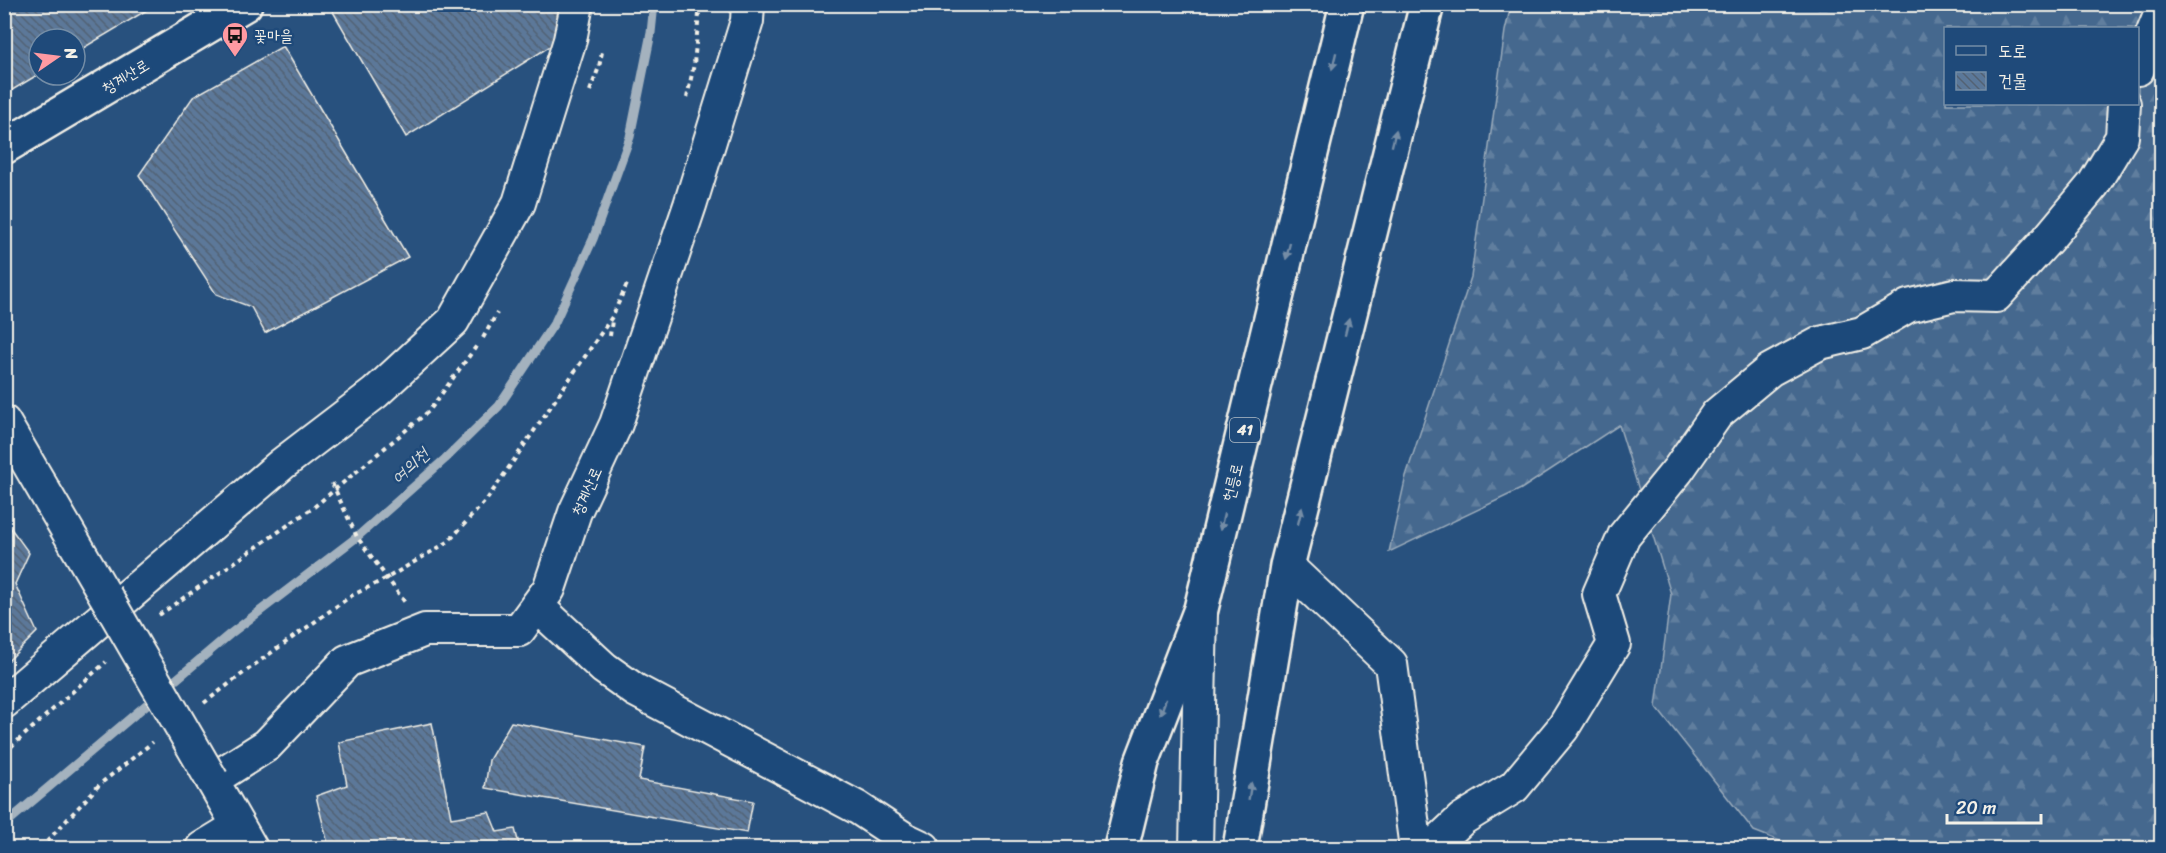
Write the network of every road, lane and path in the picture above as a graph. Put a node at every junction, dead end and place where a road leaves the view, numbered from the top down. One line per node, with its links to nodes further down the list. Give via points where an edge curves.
1 (246, 4): 11 (main road, 청계산로)
2 (577, 4): 23 (street, via 570,40 519,203 453,321 375,393 282,464)
3 (700, 4): 10 (path)
4 (748, 4): 20 (street, 청계산로, via 747,21 690,205 616,424 575,512 549,589)
5 (1347, 4): 21 (main road, 헌릉로 / 41, one-way to 21)
6 (1427, 4): 18 (main road, one-way to 6)
7 (2162, 10): 8 (street)
8 (2139, 67)
9 (2124, 105): 35 (street, via 2122,137 2093,185 1995,296 1954,295 1908,306 1862,333 1820,343 1770,370 1717,414 1624,536 1599,594 1614,644 1563,728 1514,787 1462,819)
10 (685, 108)
11 (4, 147)
12 (629, 279): 19 (path, via 617,310 488,498 448,542)
13 (490, 328): 16 (path, via 429,411)
14 (4, 423): 26 (street, bridge)
15 (332, 483): 16 (path)
16 (335, 490): 17 (path); 19 (path, via 357,537)
17 (314, 507)
18 (1287, 566): 33 (main road, one-way to 18); 34 (street, via 1391,664)
19 (387, 578): 22 (path); 24 (path, via 351,597)
20 (537, 606): 22 (street, 청계산로, via 519,630); 30 (street, via 604,668 635,690 858,808)
21 (1201, 609): 31 (main road, 헌릉로 / 41, one-way to 31, via 1142,762); 32 (street)
22 (425, 630): 26 (street, 청계산로, via 346,661 267,745)
23 (4, 702)
24 (199, 707)
25 (154, 742): 28 (path, via 100,784)
26 (212, 780): 27 (street)
27 (244, 837): 29 (street)
28 (41, 849)
29 (202, 849)
30 (924, 849)
31 (1121, 849)
32 (1196, 849)
33 (1240, 849)
34 (1416, 849)
35 (1431, 849)

